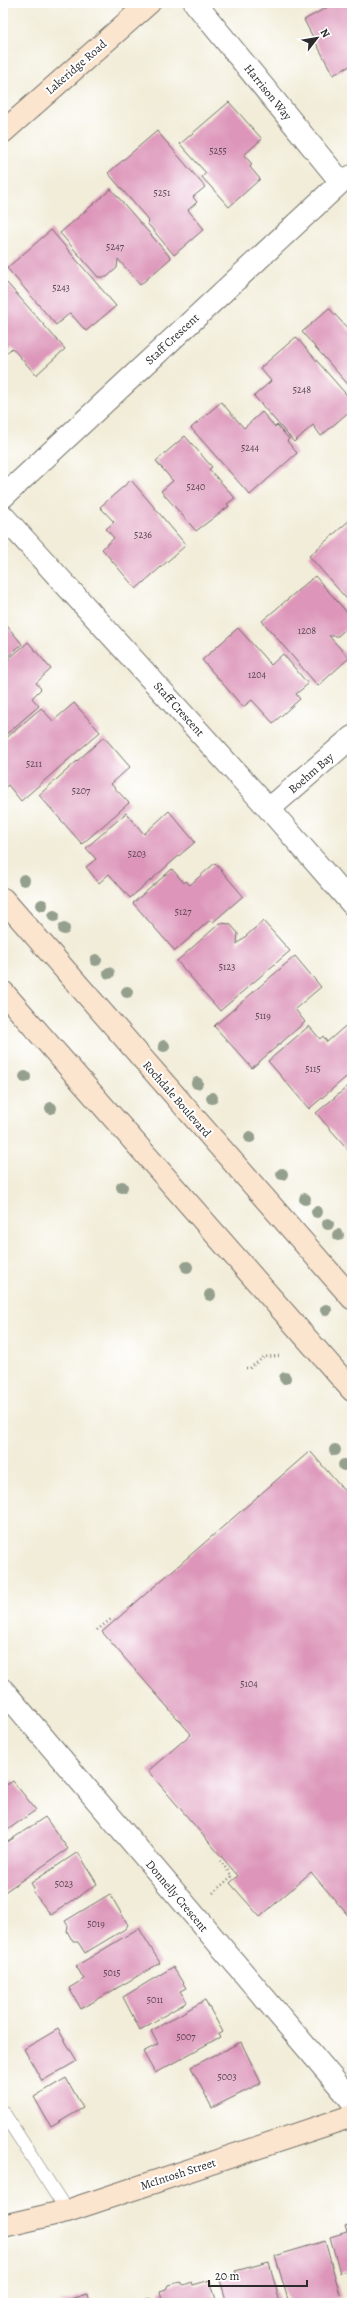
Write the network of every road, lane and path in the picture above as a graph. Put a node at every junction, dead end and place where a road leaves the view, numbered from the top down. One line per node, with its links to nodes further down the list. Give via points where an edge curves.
1 (149, 3): 3 (main road, Lakeridge Road)
2 (195, 3): 4 (street, Harrison Way)
3 (3, 132)
4 (347, 179): 5 (street, Staff Crescent)
5 (3, 497)
6 (3, 516): 8 (street, Staff Crescent)
7 (352, 737): 8 (street, Boehm Bay)
8 (269, 809): 10 (street, Staff Crescent)
9 (3, 899): 12 (main road, Rochdale Boulevard)
10 (352, 904)
11 (3, 992): 15 (main road)
12 (352, 1298)
13 (279, 1356): 14 (path, via 264,1358)
14 (246, 1368)
15 (352, 1390)
16 (111, 1619): 17 (path)
17 (98, 1630)
18 (3, 1690): 21 (street, Donnelly Crescent)
19 (220, 1861): 20 (path, via 232,1876)
20 (211, 1894)
21 (352, 2101)
22 (3, 2112): 24 (lane)
23 (352, 2116): 24 (main road, McIntosh Street)
24 (67, 2211): 25 (main road, McIntosh Street)
25 (3, 2226)

